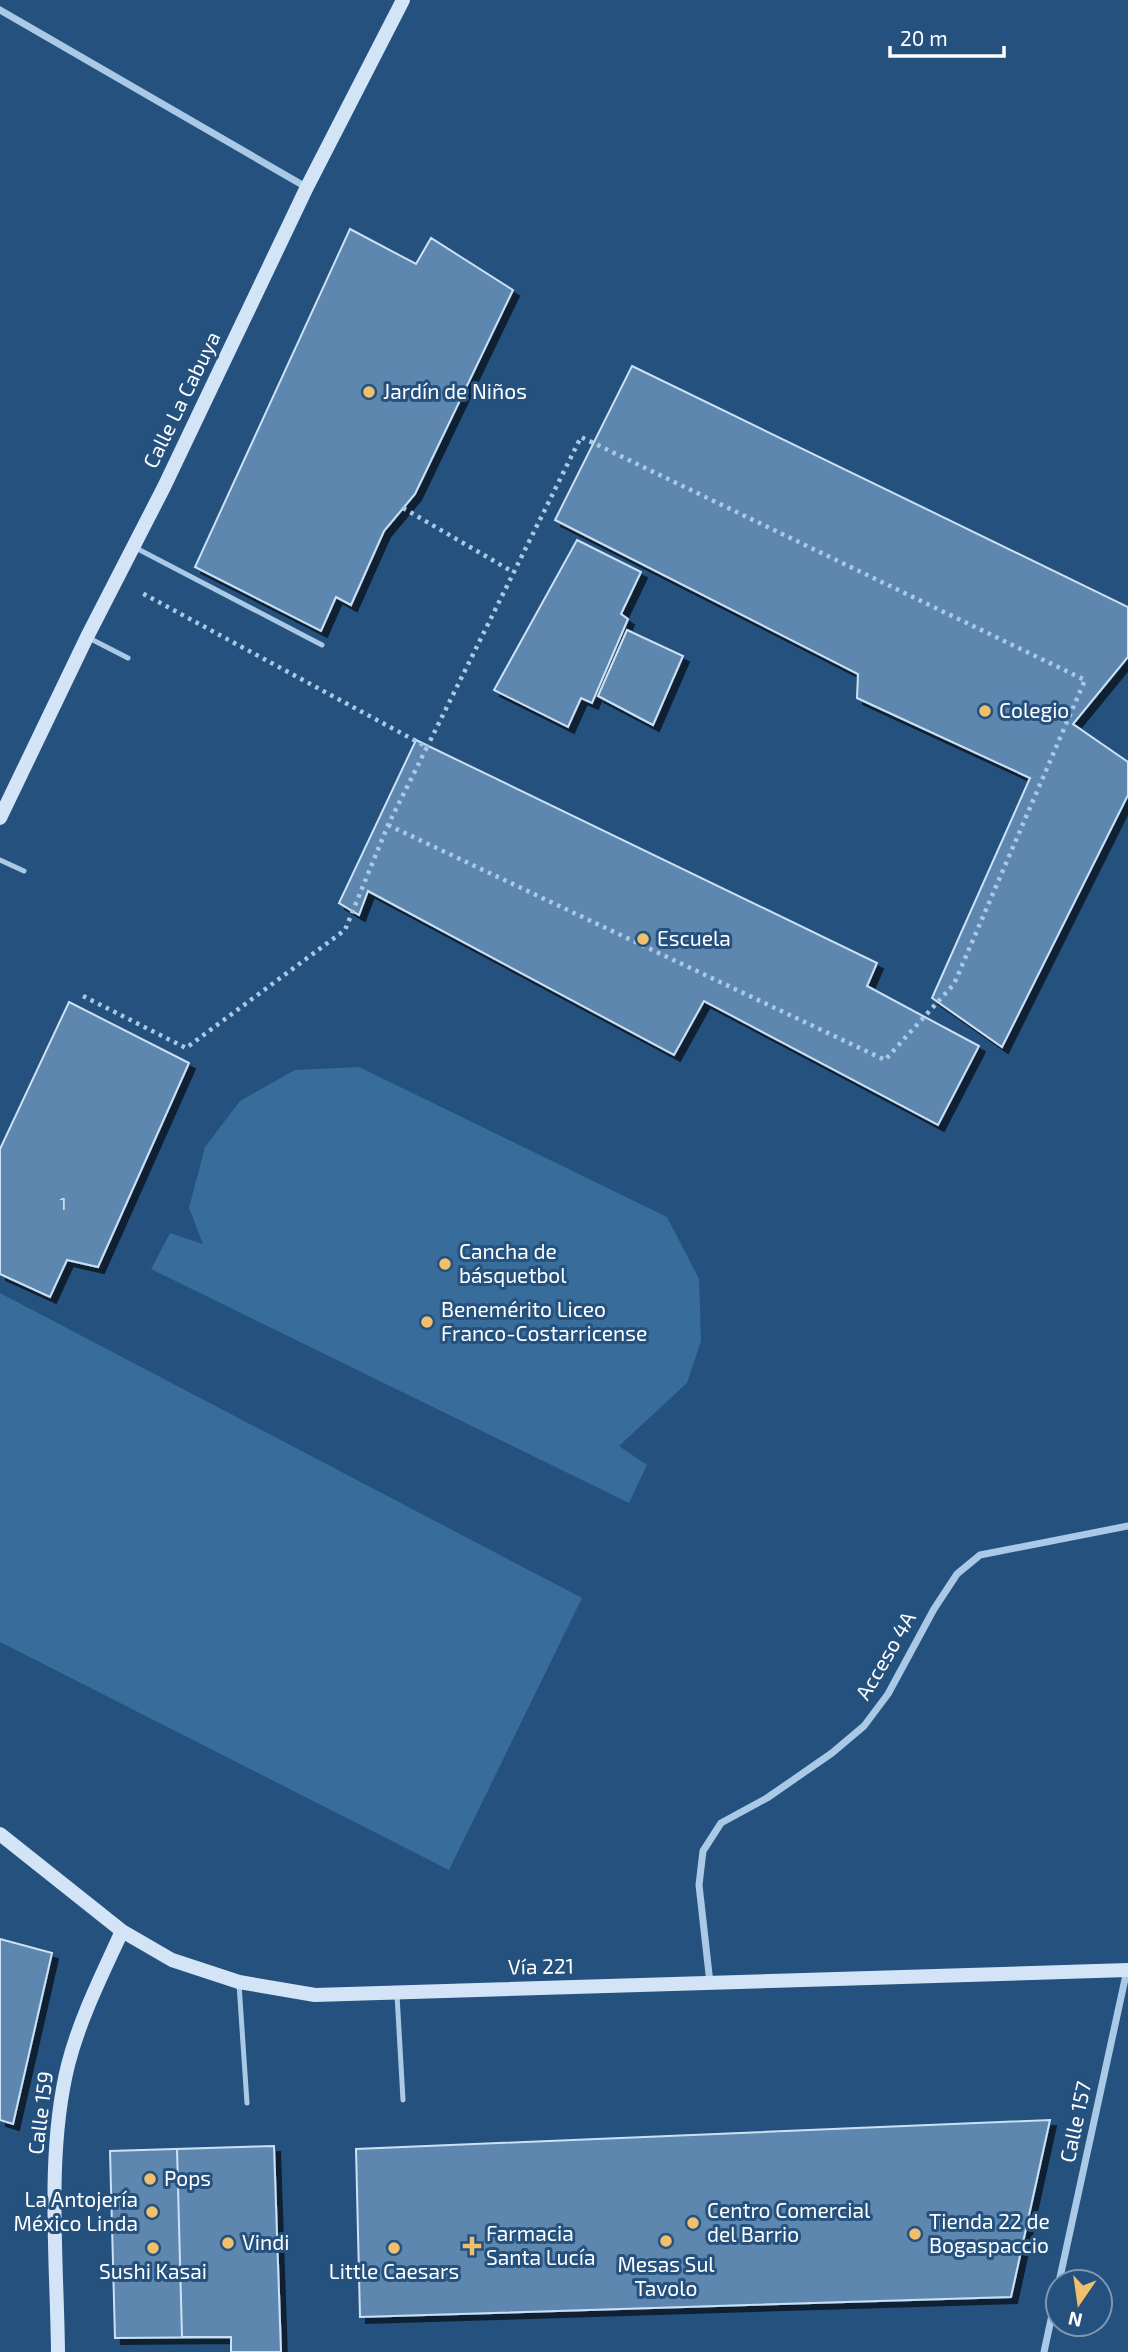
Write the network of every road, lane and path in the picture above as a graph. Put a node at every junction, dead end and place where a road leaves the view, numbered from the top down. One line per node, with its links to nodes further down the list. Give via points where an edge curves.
1 (403, 0): 3 (street, Calle La Cabuya)
2 (0, 10): 3 (street)
3 (307, 187): 5 (street, Calle La Cabuya)
4 (403, 508): 6 (path)
5 (134, 547): 7 (street, Calle La Cabuya); 9 (lane)
6 (513, 572): 11 (path); 13 (path, via 581,437 1085,680 954,984 885,1060)
7 (117, 580): 8 (street, Calle La Cabuya); 11 (path)
8 (88, 637): 10 (lane); 12 (street, Calle La Cabuya)
9 (323, 646)
10 (128, 658)
11 (428, 747): 13 (path)
12 (0, 818)
13 (388, 825): 16 (path, via 345,930 186,1048)
14 (0, 860): 15 (lane)
15 (24, 871)
16 (83, 996)
17 (1128, 1526): 22 (street, Acceso 4A, via 980,1556 957,1574 864,1726 832,1754 721,1823 703,1851 699,1885)
18 (0, 1834): 19 (street, Vía 221)
19 (122, 1931): 21 (street, Vía 221, via 172,1960); 27 (street, Calle 159, via 83,2015 61,2107 55,2167)
20 (1128, 1970): 22 (street, Vía 221); 26 (street, Calle 157)
21 (239, 1982): 23 (street, Vía 221, via 315,1995); 25 (lane)
22 (710, 1984): 23 (street, Vía 221)
23 (397, 1992): 24 (lane)
24 (403, 2100)
25 (247, 2103)
26 (1063, 2268)
27 (58, 2352)

